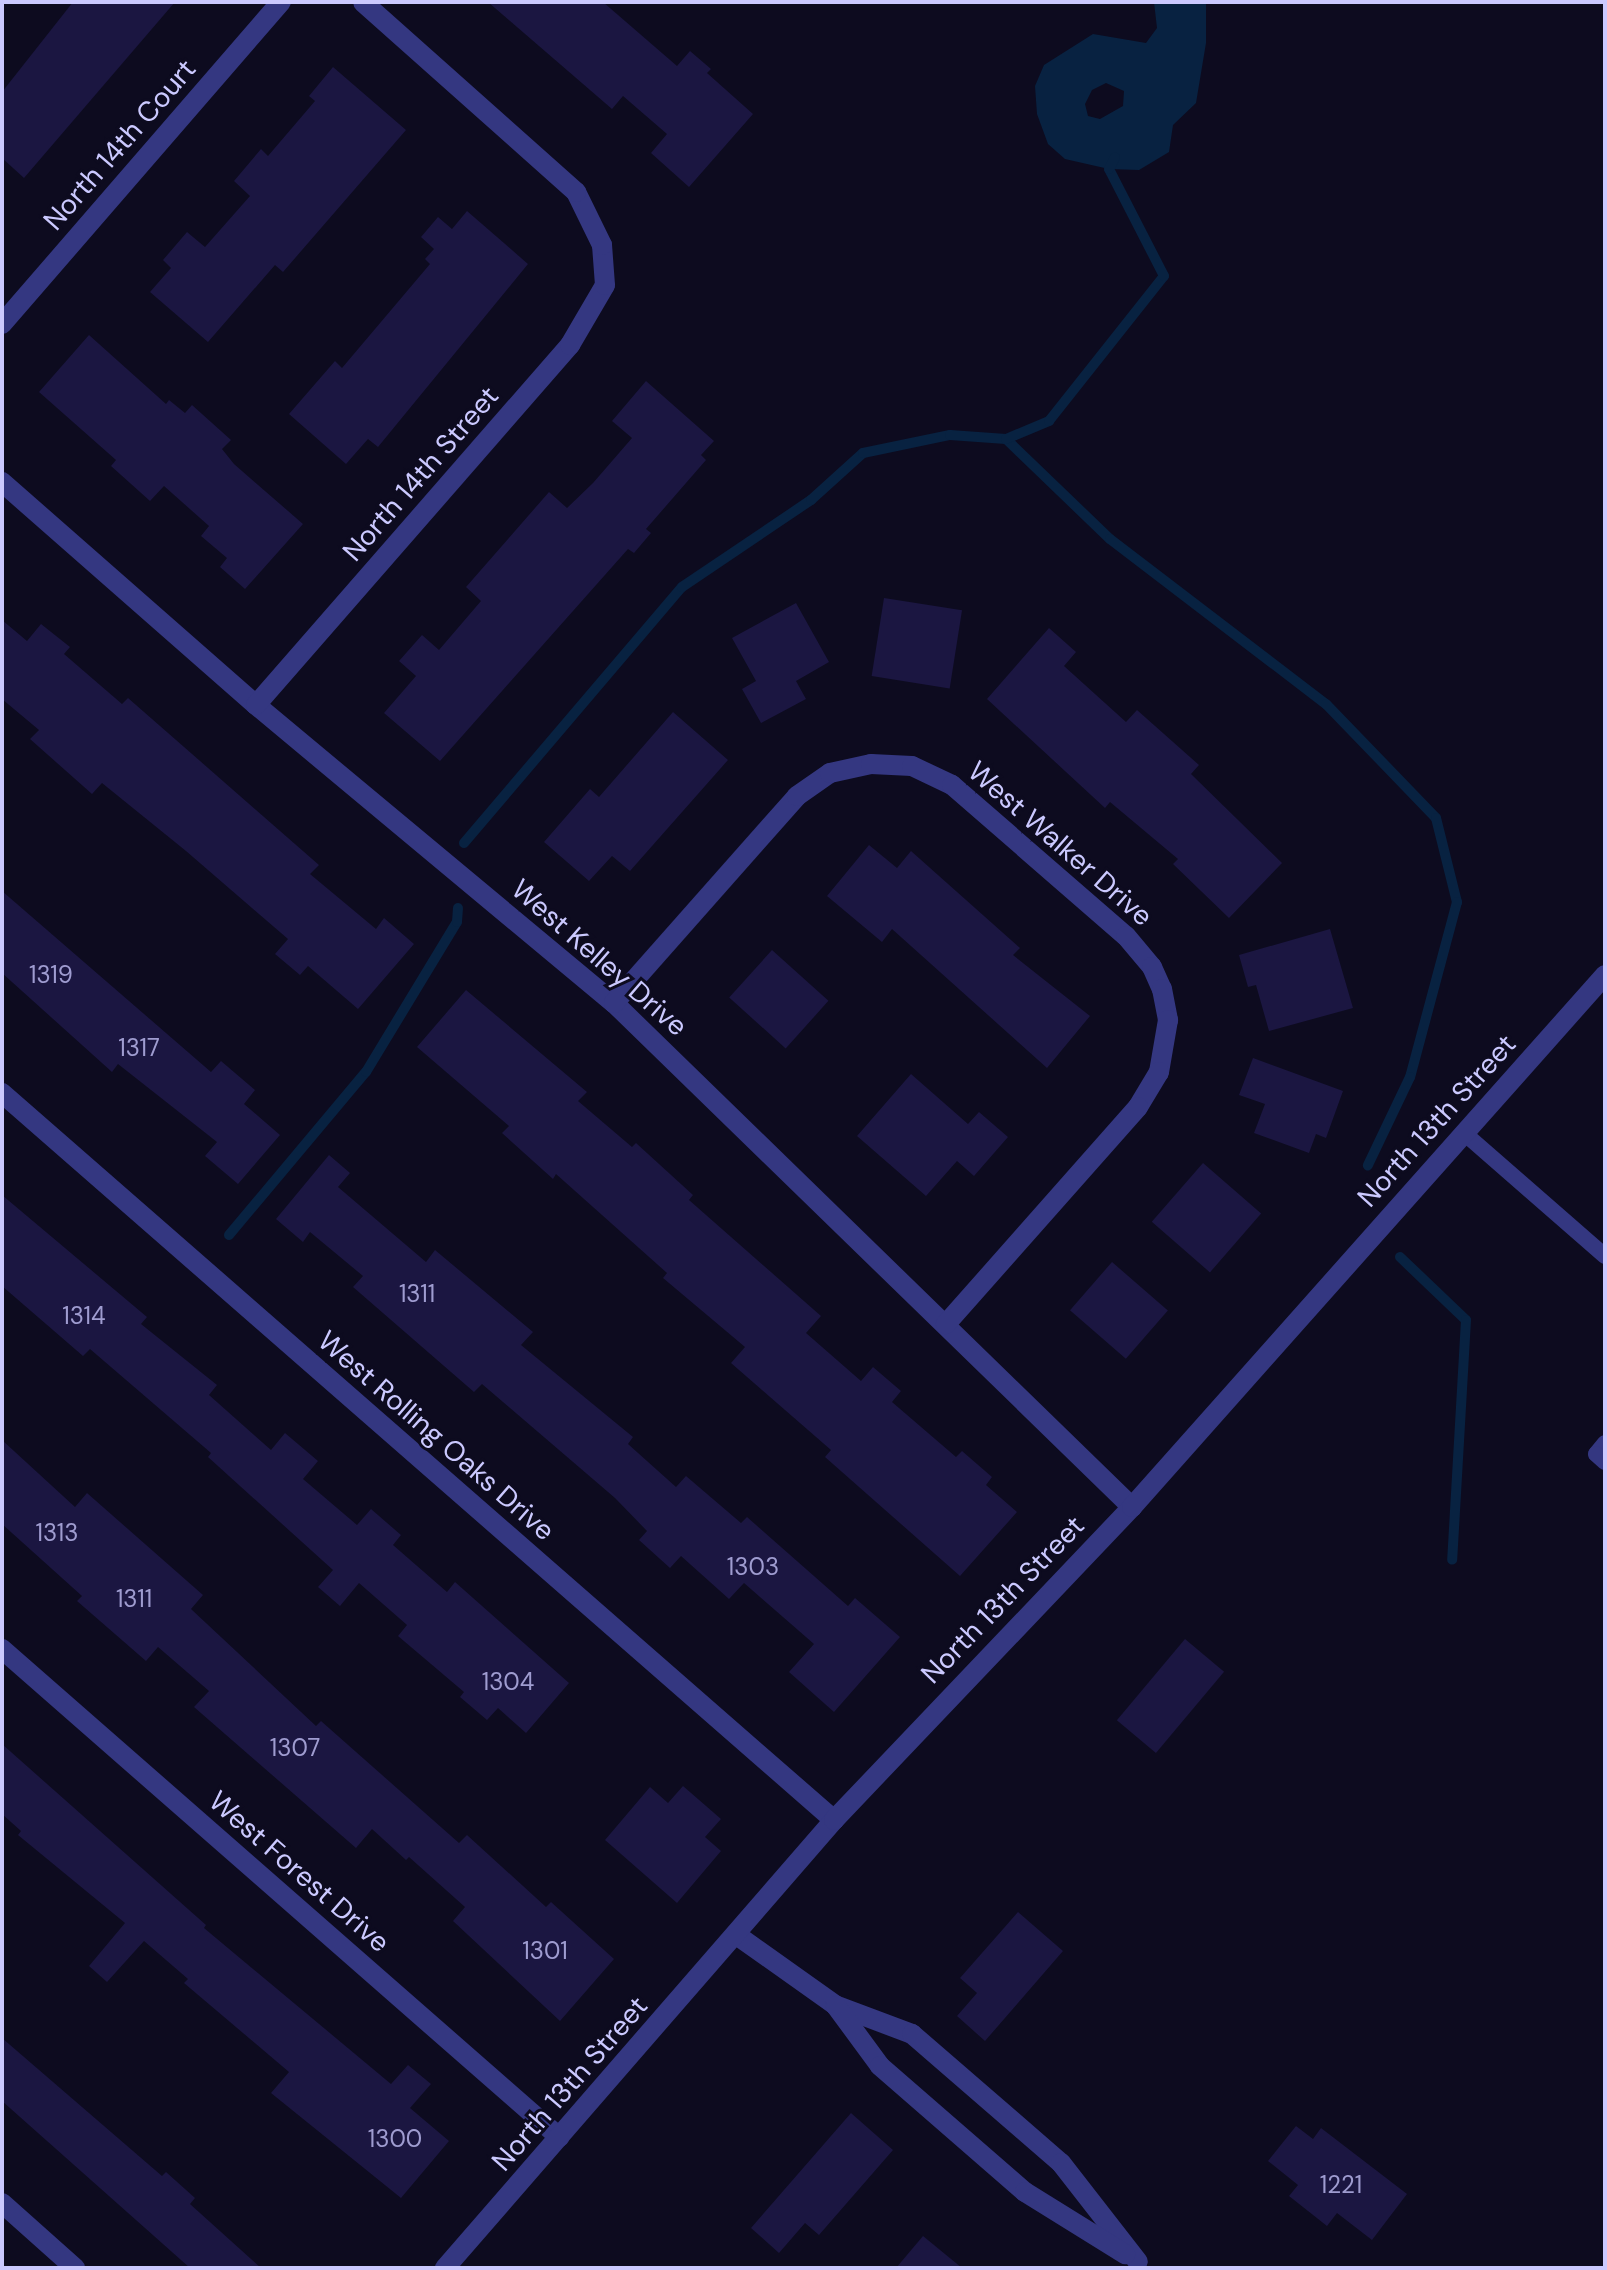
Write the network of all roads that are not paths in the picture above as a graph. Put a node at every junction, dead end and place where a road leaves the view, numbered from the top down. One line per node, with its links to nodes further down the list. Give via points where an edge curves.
1 (281, 2): 3 (street, North 14th Court)
2 (363, 2): 5 (street, North 14th Street, via 576,192 608,268 596,309 570,345)
3 (2, 324)
4 (2, 482): 5 (street, West Kelley Drive)
5 (256, 705): 7 (street, West Kelley Drive)
6 (1605, 975): 9 (street, North 13th Street)
7 (614, 1003): 11 (street, West Kelley Drive); 11 (street, West Walker Drive, via 797,796 830,773 871,764 912,766 934,774 971,800 1140,950 1162,989 1168,1020 1164,1058 1138,1107)
8 (2, 1093): 16 (street, West Rolling Oaks Drive)
9 (1464, 1133): 10 (lane); 14 (street, North 13th Street)
10 (1605, 1256)
11 (946, 1324): 14 (street, West Kelley Drive)
12 (1605, 1443): 13 (lane, via 1596,1454)
13 (1605, 1462)
14 (1132, 1507): 16 (street, North 13th Street)
15 (2, 1649): 19 (street, West Forest Drive)
16 (834, 1820): 17 (street, North 13th Street)
17 (738, 1936): 18 (street); 19 (street, North 13th Street)
18 (835, 2005): 21 (street, via 880,2066 1025,2192); 21 (street, via 912,2034 1061,2163)
19 (559, 2137): 23 (street, North 13th Street)
20 (2, 2203): 22 (street)
21 (1141, 2265)
22 (75, 2268)
23 (445, 2268)

